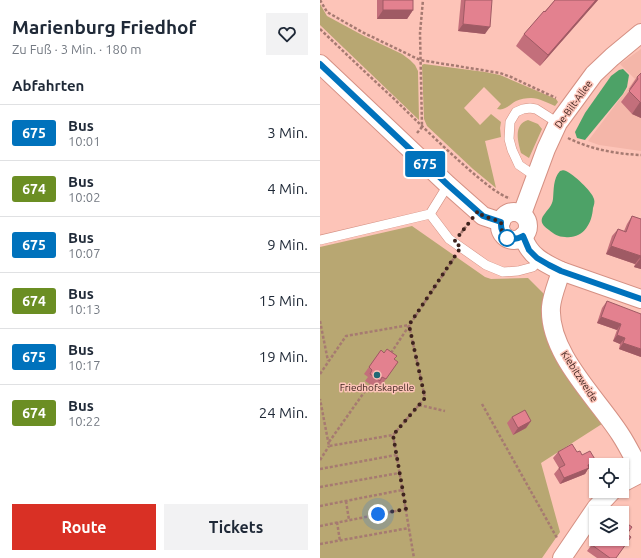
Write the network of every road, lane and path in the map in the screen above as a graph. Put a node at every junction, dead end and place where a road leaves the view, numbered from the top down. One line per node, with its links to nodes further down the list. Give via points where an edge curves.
1 (320, 0): 5 (path, via 327,12)
2 (423, 0): 5 (path)
3 (320, 29): 8 (path)
4 (641, 33): 7 (street, De-Bilt-Allee, via 594,74)
5 (420, 60): 7 (path, via 511,76); 8 (path)
6 (320, 64): 12 (street)
7 (571, 104): 9 (street, De-Bilt-Allee)
8 (422, 127): 13 (path, via 495,191)
9 (560, 129): 10 (path, via 583,145 608,151); 11 (street, De-Bilt-Allee); 11 (lane, via 536,109 530,108 516,112 510,122 509,139 512,150 519,165)
10 (641, 154)
11 (535, 176): 13 (street, De-Bilt-Allee)
12 (448, 185): 14 (street); 15 (lane)
13 (524, 206): 16 (street, via 509,213); 17 (street, via 528,229)
14 (478, 211): 16 (street, via 483,216); 19 (path)
15 (430, 214): 18 (lane); 19 (lane, via 449,239)
16 (501, 222): 17 (street, via 502,231 507,238 515,240)
17 (523, 236): 20 (street, via 529,250)
18 (320, 240)
19 (458, 245): 20 (lane, via 486,265 503,272 518,272 533,267); 24 (path)
20 (537, 258): 21 (street)
21 (561, 271): 22 (street); 38 (street, Kiebitzweide, via 551,307 558,343 573,370 620,434)
22 (641, 299)
23 (320, 321): 26 (path)
24 (409, 325): 25 (path); 26 (path, via 346,336); 31 (path, via 425,398)
25 (387, 359)
26 (328, 362): 27 (path)
27 (320, 374)
28 (370, 384): 34 (path)
29 (320, 399): 34 (path)
30 (482, 404): 54 (path)
31 (419, 405): 32 (path); 33 (path)
32 (445, 411)
33 (393, 435): 35 (path); 36 (path)
34 (328, 442): 35 (path)
35 (329, 446): 37 (path)
36 (396, 455): 39 (path); 40 (path)
37 (320, 460)
38 (639, 465): 41 (street)
39 (320, 469)
40 (399, 473): 42 (path); 43 (path)
41 (629, 476)
42 (320, 487)
43 (402, 490): 45 (path); 47 (path)
44 (605, 498): 54 (street)
45 (346, 501): 46 (path); 48 (path)
46 (320, 506)
47 (406, 509): 48 (path); 51 (path)
48 (349, 520): 49 (path)
49 (337, 522): 50 (path); 52 (path)
50 (320, 526)
51 (409, 528): 52 (path); 55 (path)
52 (340, 540): 53 (path)
53 (320, 544)
54 (564, 555)
55 (414, 558)

